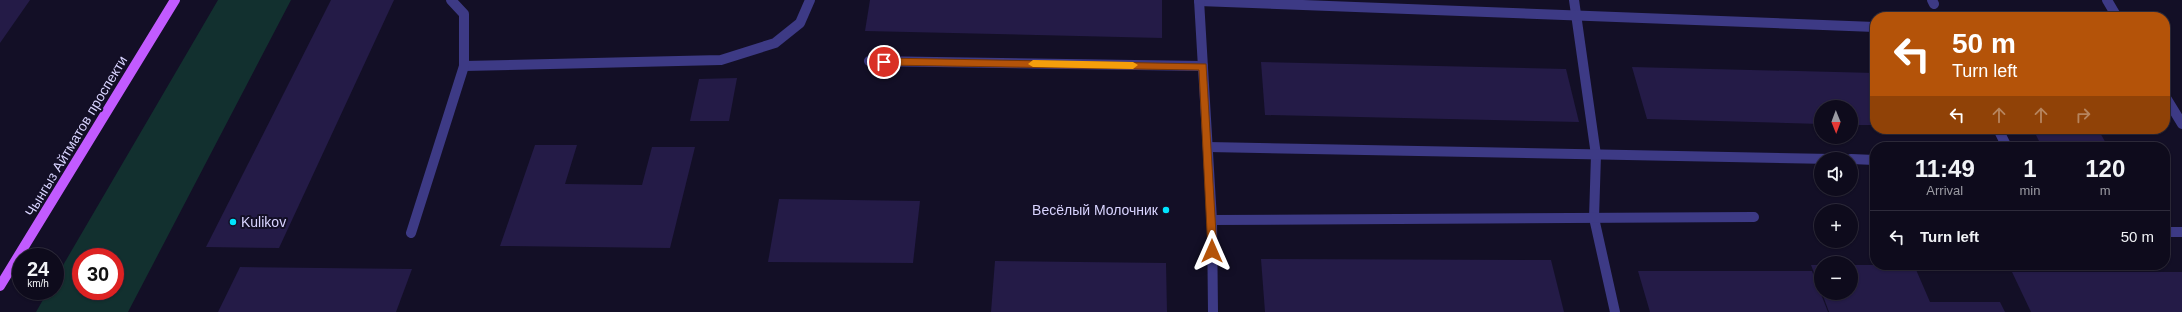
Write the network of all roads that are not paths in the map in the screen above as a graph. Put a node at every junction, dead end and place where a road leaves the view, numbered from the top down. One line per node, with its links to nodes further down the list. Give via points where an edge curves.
1 (175, 0): 26 (main road, Чынгыз Айтматов проспекти)
2 (451, 0): 11 (street, via 464,14)
3 (810, 0): 11 (street, via 800,23 775,43 721,60)
4 (1574, 0): 8 (street)
5 (2107, 0): 7 (street)
6 (1199, 1): 8 (street); 12 (street)
7 (2114, 12)
8 (1577, 16): 9 (street); 16 (street)
9 (1870, 27)
10 (869, 61): 12 (street)
11 (464, 66): 25 (street)
12 (1203, 66): 15 (street)
13 (2170, 104): 14 (street)
14 (2182, 124)
15 (1208, 147): 16 (street); 22 (street)
16 (1596, 154): 17 (street); 21 (street)
17 (1814, 159)
18 (1858, 159): 19 (street)
19 (1870, 160)
20 (1754, 217): 21 (street)
21 (1594, 218): 22 (street); 28 (street)
22 (1212, 220): 27 (street)
23 (2170, 232): 24 (street)
24 (2182, 232)
25 (411, 233)
26 (0, 286)
27 (1213, 312)
28 (1615, 312)

